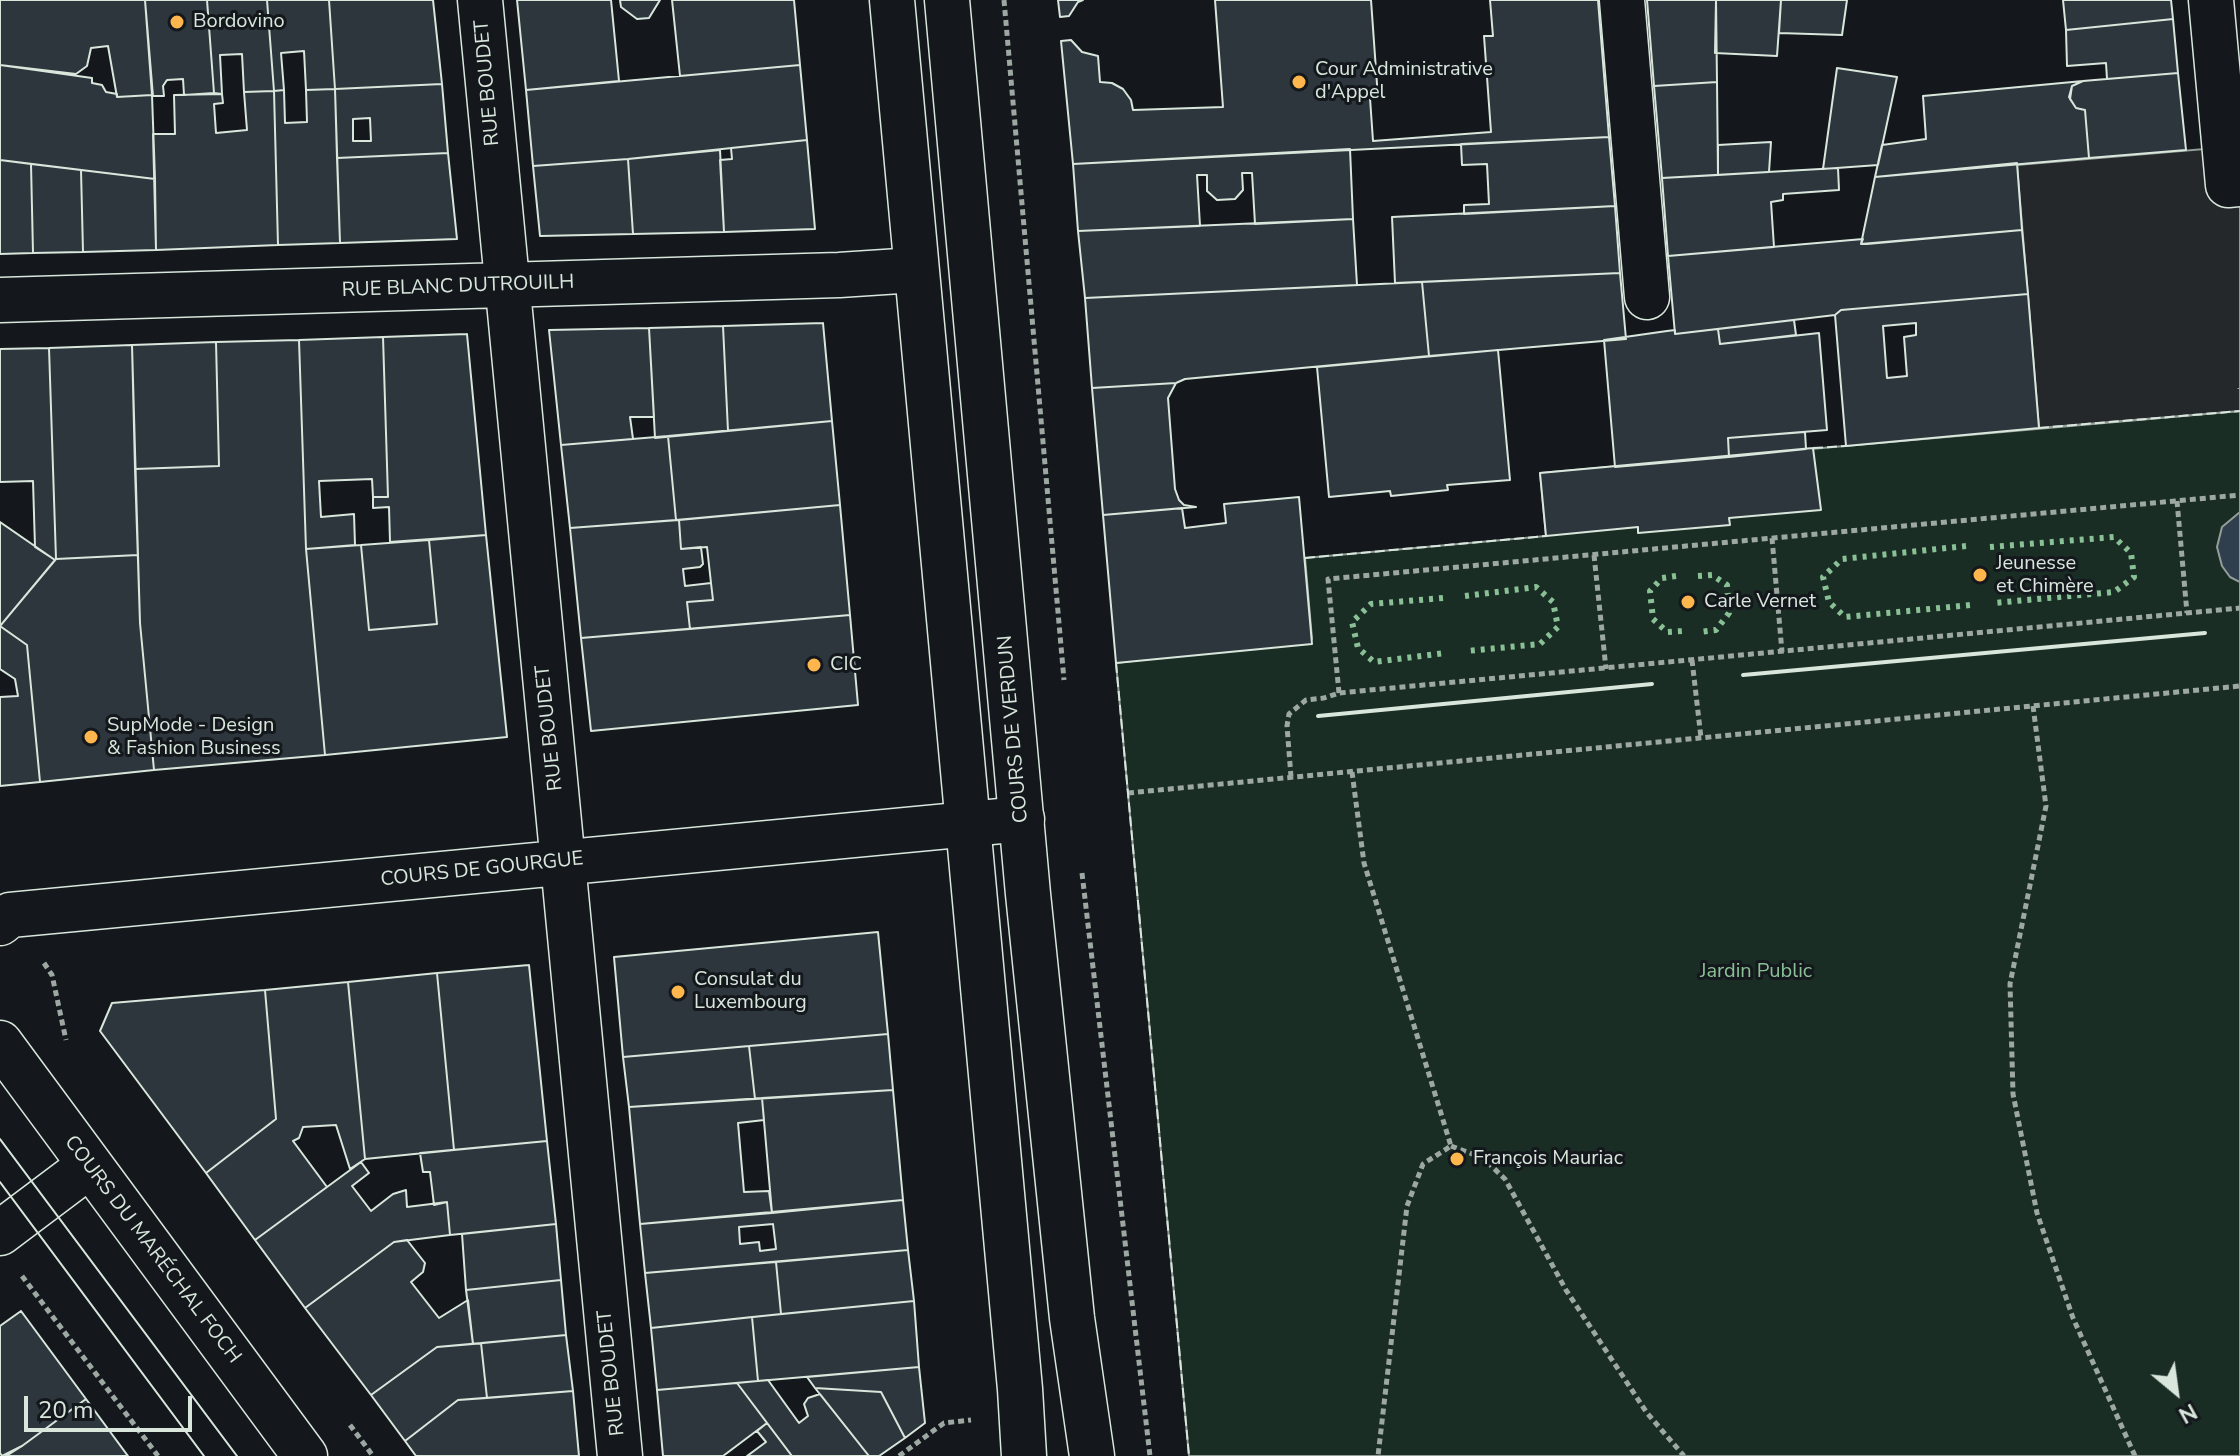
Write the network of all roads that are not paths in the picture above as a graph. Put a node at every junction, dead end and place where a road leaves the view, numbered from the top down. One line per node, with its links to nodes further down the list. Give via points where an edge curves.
1 (480, 0): 8 (street, RUE BOUDET)
2 (892, 0): 7 (street)
3 (947, 0): 11 (street, COURS DE VERDUN)
4 (1622, 0): 9 (street)
5 (2211, 0): 6 (street)
6 (2234, 185)
7 (915, 270): 8 (street, RUE BLANC DUTROUILH); 12 (street)
8 (507, 284): 10 (street, RUE BLANC DUTROUILH); 13 (street, RUE BOUDET)
9 (1647, 297)
10 (0, 300)
11 (1022, 819): 12 (street, COURS DE GOURGUE); 21 (street, COURS DE VERDUN, via 1072,1318)
12 (967, 824): 13 (street, COURS DE GOURGUE); 20 (street)
13 (563, 863): 14 (street, COURS DE GOURGUE, via 10,915); 19 (street, RUE BOUDET)
14 (0, 923)
15 (0, 1043): 16 (street, COURS DU MARÉCHAL FOCH)
16 (89, 1166): 17 (street); 18 (street, COURS DU MARÉCHAL FOCH)
17 (0, 1233)
18 (305, 1456)
19 (620, 1456)
20 (1024, 1456)
21 (1092, 1456)

